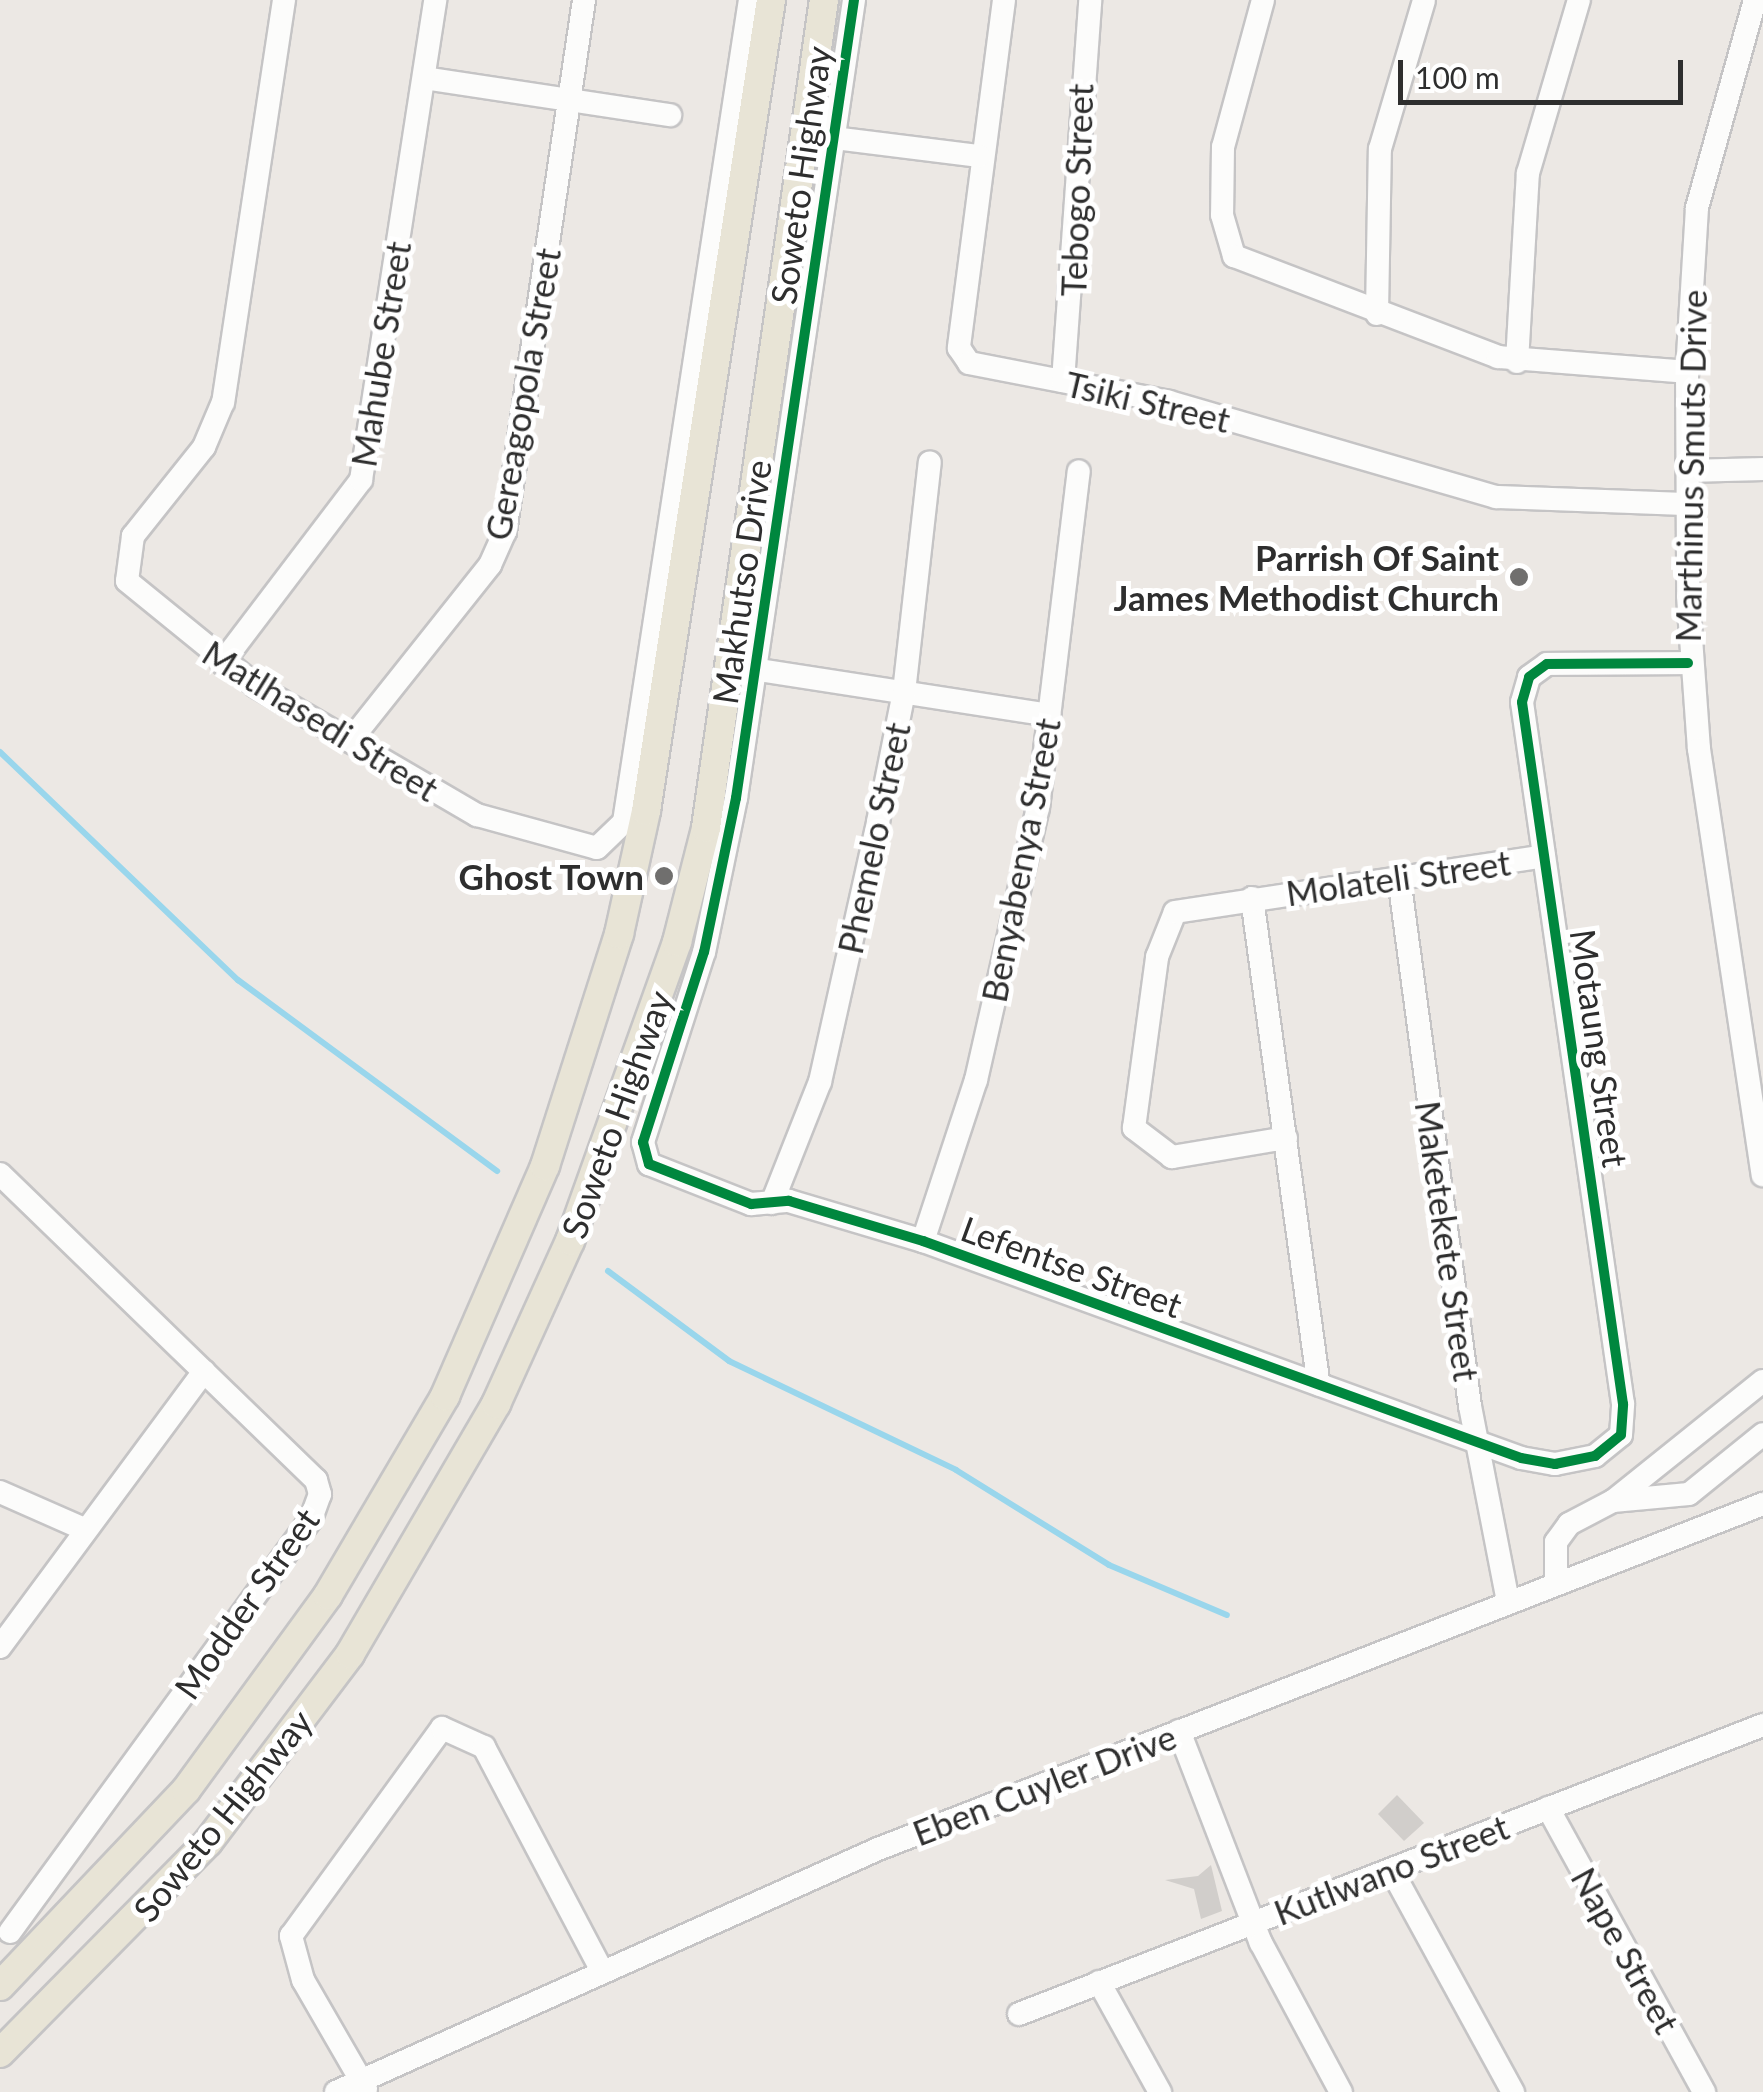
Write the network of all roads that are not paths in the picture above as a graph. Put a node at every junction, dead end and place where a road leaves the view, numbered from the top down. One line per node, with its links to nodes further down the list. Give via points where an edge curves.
1 (284, 0): 28 (street, Matlhasedi Street, via 220,412 125,553 127,581 137,593)
2 (435, 0): 14 (street, Mahube Street)
3 (584, 0): 15 (street, Gereagopola Street)
4 (750, 0): 33 (street, Matlhasedi Street, via 624,822 604,846 488,820)
5 (771, 0): 63 (main road, Soweto Highway, via 646,811 620,934 545,1166 445,1396 328,1596 186,1790)
6 (824, 0): 30 (main road, Soweto Highway)
7 (854, 0): 17 (street, Makhutso Drive)
8 (1004, 0): 18 (street, Tsiki Street)
9 (1090, 0): 22 (street, Tebogo Street)
10 (1264, 0): 19 (street, via 1226,124 1224,240 1252,267)
11 (1424, 0): 19 (street, via 1380,149)
12 (1579, 0): 20 (street, via 1528,173)
13 (1755, 0): 21 (street, Marthinus Smuts Drive, via 1704,167)
14 (424, 78): 15 (street); 28 (street, Mahube Street, via 360,480)
15 (569, 99): 16 (street); 33 (street, Gereagopola Street, via 505,532 490,565)
16 (670, 115)
17 (834, 138): 18 (street); 30 (street, Makhutso Drive)
18 (980, 156): 22 (street, Tsiki Street, via 961,352 975,367)
19 (1377, 314): 20 (street)
20 (1518, 362): 21 (street)
21 (1687, 372): 26 (street, Marthinus Smuts Drive)
22 (1062, 381): 27 (street, Tsiki Street, via 1169,402 1496,496)
23 (930, 462): 31 (street, Phemelo Street)
24 (1763, 469): 26 (street)
25 (1078, 471): 32 (street, Benyabenya Street)
26 (1688, 471): 27 (street, Marthinus Smuts Drive)
27 (1687, 504): 29 (street, Marthinus Smuts Drive)
28 (222, 663): 33 (street, Matlhasedi Street)
29 (1688, 663): 34 (street, Motaung Street, via 1547,664 1529,678 1522,712); 40 (street, Marthinus Smuts Drive)
30 (743, 667): 31 (street); 38 (street, Makhutso Drive, via 708,934 645,1134); 65 (main road, Soweto Highway, via 678,942 570,1242 496,1404 422,1540 261,1778 114,1945)
31 (904, 692): 32 (street); 41 (street, Phemelo Street, via 820,1082)
32 (1049, 715): 42 (street, Benyabenya Street, via 1010,938 962,1131)
33 (350, 741)
34 (1544, 856): 35 (street, Molateli Street); 47 (street, Motaung Street, via 1624,1422 1611,1448 1565,1463)
35 (1399, 878): 36 (street, Molateli Street); 47 (street, Maketekete Street)
36 (1252, 898): 37 (street, Molateli Street); 37 (street, Molateli Street, via 1189,906 1166,923 1132,1121 1147,1145 1172,1157)
37 (1286, 1138): 45 (street, Molateli Street)
38 (647, 1162): 41 (street, Lefentse Street, via 751,1204)
39 (0, 1174): 43 (street, Modder Street)
40 (1763, 1174)
41 (772, 1203): 42 (street, Lefentse Street, via 810,1206)
42 (923, 1241): 45 (street, Lefentse Street)
43 (204, 1371): 51 (street); 60 (street, Modder Street, via 316,1480 318,1508)
44 (1763, 1381): 49 (street)
45 (1319, 1384): 47 (street, Lefentse Street)
46 (1763, 1434): 49 (street, via 1689,1494)
47 (1476, 1442): 53 (street, Maketekete Street)
48 (0, 1492): 51 (street)
49 (1613, 1501): 52 (street, via 1570,1524 1556,1542)
50 (1763, 1504): 52 (street, Eben Cuyler Drive)
51 (86, 1530): 54 (street)
52 (1556, 1584): 53 (street, Eben Cuyler Drive)
53 (1508, 1602): 56 (street, Eben Cuyler Drive)
54 (0, 1647)
55 (1763, 1725): 57 (street, Kutlwano Street)
56 (1179, 1731): 59 (street); 61 (street, Eben Cuyler Drive, via 860,1856)
57 (1548, 1808): 58 (street, Kutlwano Street); 71 (street, Nape Street)
58 (1392, 1871): 59 (street, Kutlwano Street); 70 (street)
59 (1252, 1922): 62 (street, Kutlwano Street); 69 (street)
60 (10, 1932)
61 (602, 1971): 66 (street, Eben Cuyler Drive); 66 (street, via 484,1748 442,1728 290,1936 303,1980)
62 (1100, 1982): 64 (street, Kutlwano Street); 68 (street)
63 (0, 1986)
64 (1018, 2014)
65 (0, 2053)
66 (364, 2086): 67 (street, Eben Cuyler Drive)
67 (336, 2092)
68 (1160, 2092)
69 (1341, 2092)
70 (1513, 2092)
71 (1704, 2092)

